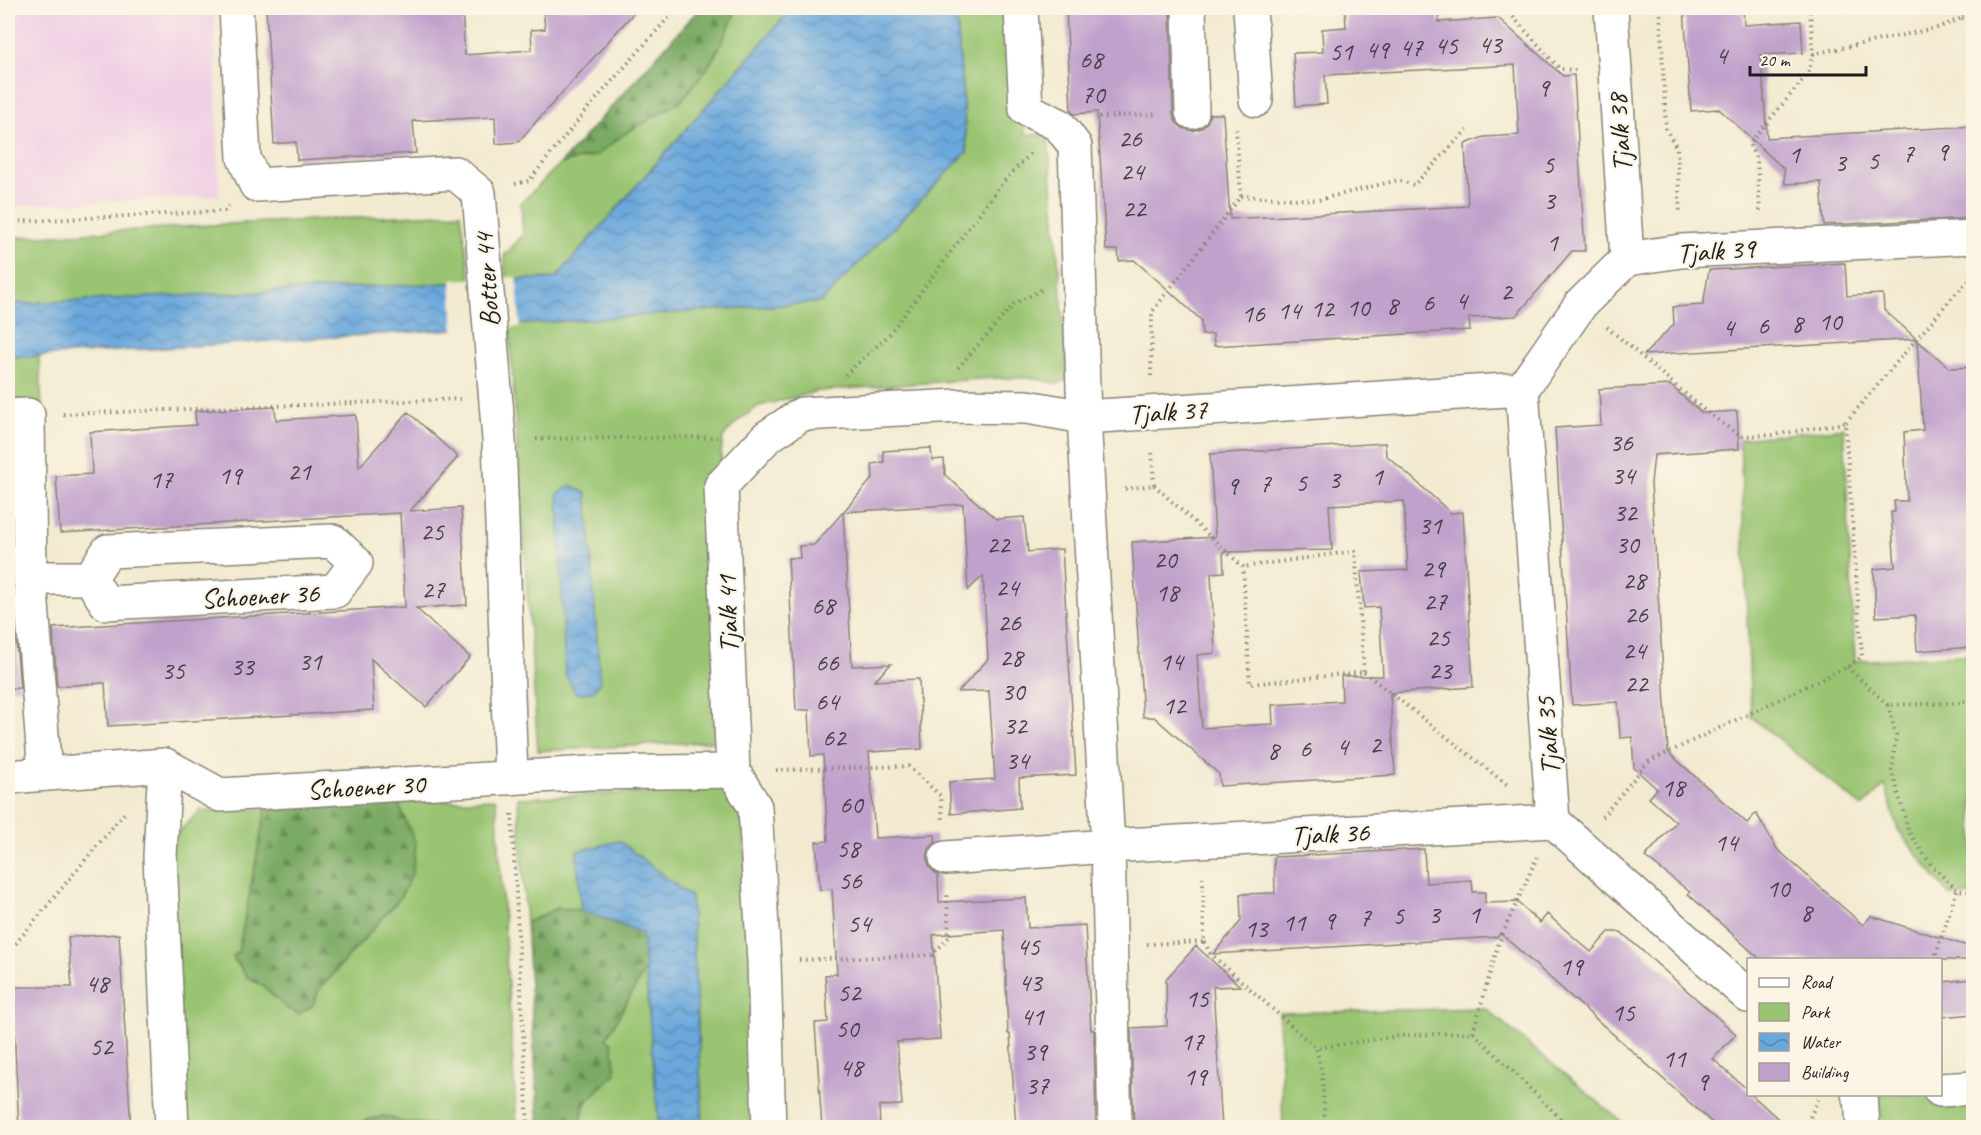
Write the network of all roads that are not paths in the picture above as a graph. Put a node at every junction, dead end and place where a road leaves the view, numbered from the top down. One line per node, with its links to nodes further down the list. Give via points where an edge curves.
1 (236, 8): 19 (street, Botter 44, via 244,158 256,185 455,173 479,193 499,439)
2 (1021, 8): 12 (street, via 1026,108 1067,135)
3 (1189, 8): 7 (street)
4 (1250, 8): 6 (street)
5 (1611, 8): 9 (street, Tjalk 38)
6 (1256, 100)
7 (1192, 112)
8 (1974, 237): 9 (street, Tjalk 39, via 1681,251)
9 (1627, 258): 10 (street, via 1581,304)
10 (1522, 389): 12 (street, Tjalk 37); 20 (street, Tjalk 35)
11 (18, 415): 13 (street)
12 (1084, 417): 16 (street, Tjalk 41, via 1027,406 802,414 767,437 721,486); 21 (street)
13 (30, 578): 14 (street); 17 (street)
14 (90, 578): 14 (street, Schoener 36, via 108,551 333,541 356,563 335,591 106,603)
15 (165, 765): 17 (street); 19 (street, Schoener 30, via 220,795); 26 (street, via 160,856)
16 (733, 771): 19 (street, Schoener 30); 27 (street, Tjalk 41, via 755,807)
17 (45, 774): 18 (street)
18 (8, 777)
19 (511, 778)
20 (1553, 821): 21 (street, Tjalk 36); 23 (street)
21 (1108, 846): 22 (street, Tjalk 36); 28 (street)
22 (946, 858)
23 (1747, 994)
24 (1974, 1088): 25 (street)
25 (1942, 1090)
26 (172, 1128)
27 (769, 1128)
28 (1115, 1128)

